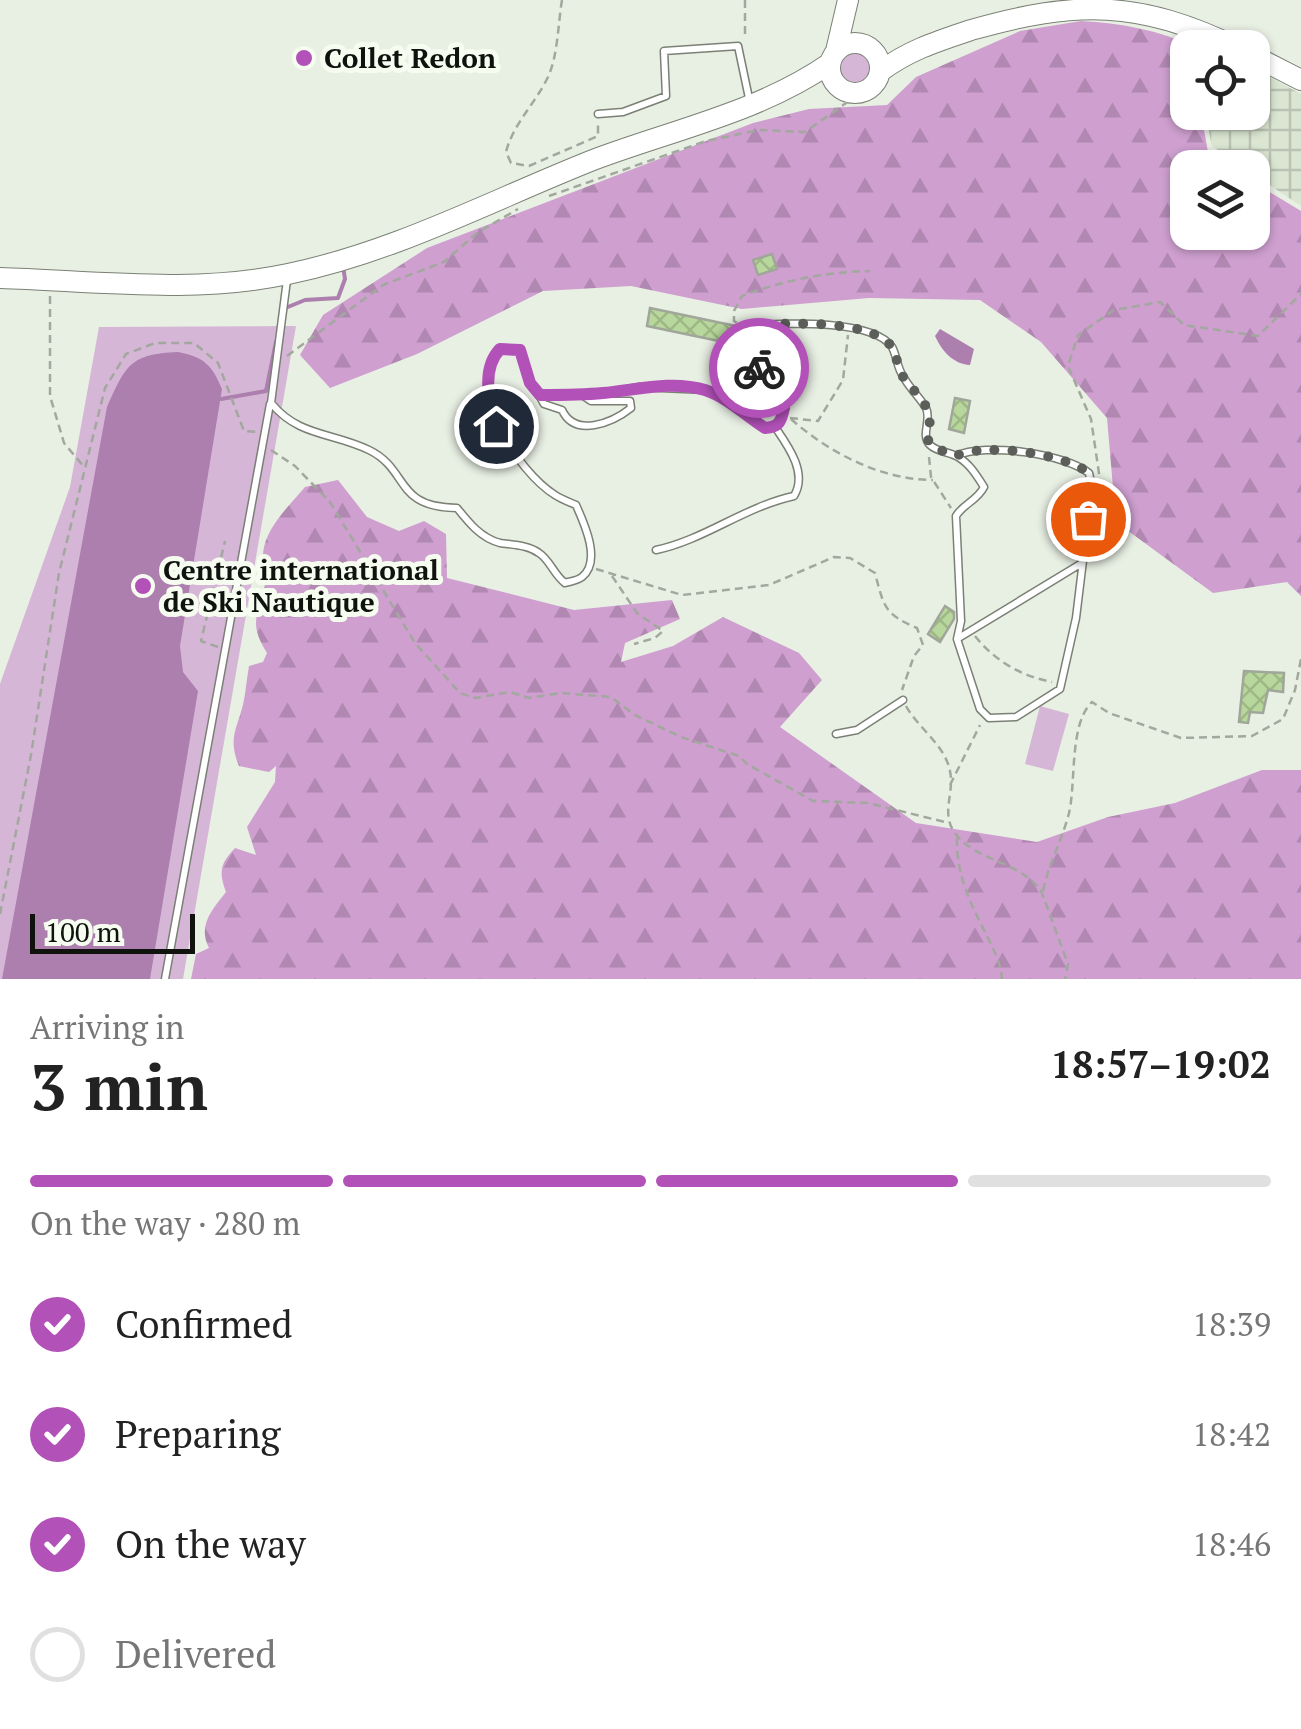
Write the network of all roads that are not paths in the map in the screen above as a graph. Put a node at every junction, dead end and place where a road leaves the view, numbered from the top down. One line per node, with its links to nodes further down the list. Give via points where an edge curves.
1 (1138, 4): 3 (main road); 5 (main road, via 1050,10)
2 (848, 7): 4 (main road); 6 (main road)
3 (1204, 30)
4 (866, 46): 5 (main road); 6 (main road, via 843,45); 8 (main road)
5 (918, 47): 8 (main road)
6 (833, 57): 10 (main road, via 831,75); 11 (main road)
7 (1270, 64): 9 (main road)
8 (880, 70): 10 (main road, via 870,89)
9 (1301, 80)
10 (843, 89): 11 (main road)
11 (789, 90): 12 (main road)
12 (750, 104): 13 (lane, via 738,46 664,51 666,96); 14 (main road, via 362,254)
13 (598, 114)
14 (288, 274): 15 (main road, via 195,283); 18 (lane)
15 (0, 278)
16 (581, 394): 17 (lane); 17 (lane, via 592,401 630,401 631,408 614,422 579,426); 19 (lane, via 639,386 706,390 765,428)
17 (540, 395): 18 (lane, via 520,350 500,349 492,357 488,383 496,426 552,494 576,505 590,544 582,577 565,583 542,554 494,542 457,508 416,501 373,451 296,427)
18 (271, 403): 26 (lane)
19 (775, 427): 20 (lane, via 786,418 752,354 757,326 849,328 891,345 930,416 930,445); 21 (lane, via 799,474 794,496)
20 (956, 456): 22 (lane, via 1008,450 1089,473); 23 (lane, via 984,486 956,516)
21 (656, 550)
22 (1083, 562): 23 (lane); 23 (lane, via 1062,684 1048,699 1016,717 989,718)
23 (957, 639)
24 (903, 700): 25 (lane, via 857,730)
25 (836, 734)
26 (165, 979)

